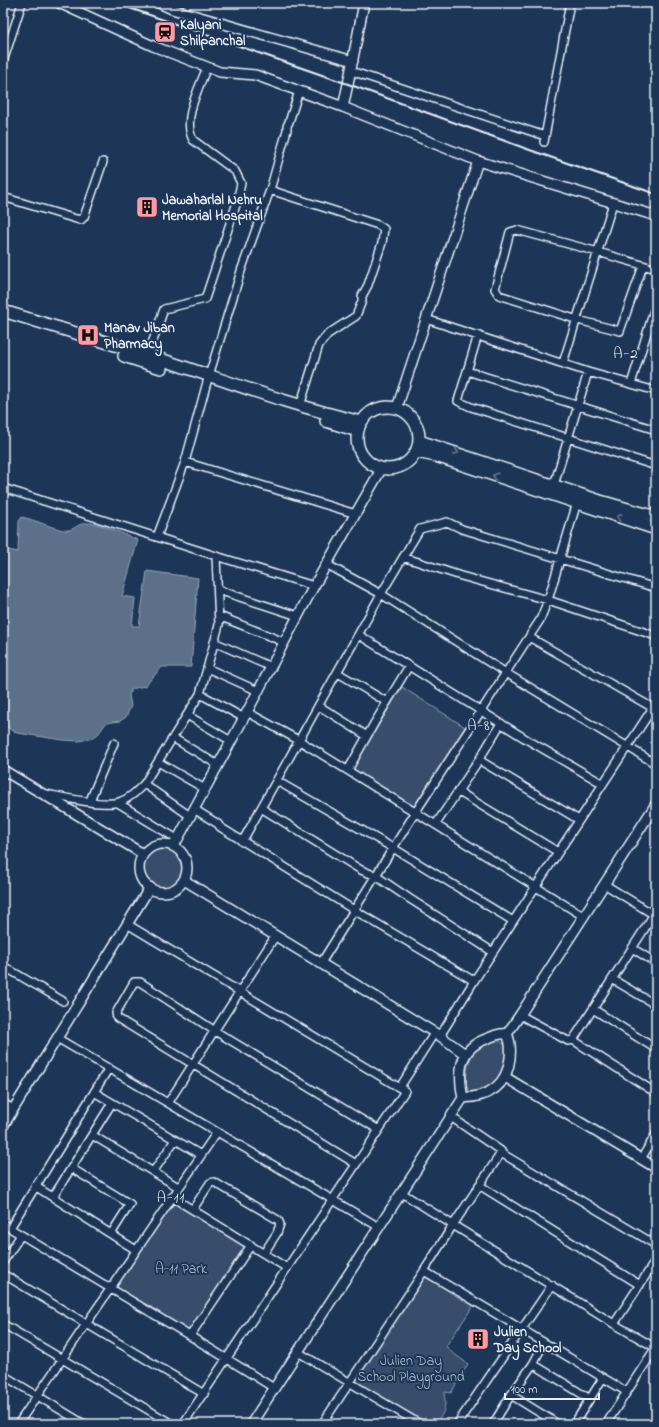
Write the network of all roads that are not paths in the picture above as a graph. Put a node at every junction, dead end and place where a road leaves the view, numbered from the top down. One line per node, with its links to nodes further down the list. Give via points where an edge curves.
1 (22, 3): 10 (street)
2 (59, 3): 11 (street, via 153,46)
3 (159, 3): 8 (street)
4 (293, 3): 7 (street)
5 (364, 3): 9 (street)
6 (570, 3): 12 (street, via 545,139)
7 (305, 5)
8 (172, 6): 9 (street)
9 (353, 60): 12 (street)
10 (3, 62)
11 (207, 67): 13 (street, via 220,72 255,75); 30 (street, via 189,116 190,133 193,140 235,171 241,183 205,299 164,308)
12 (351, 71): 14 (street)
13 (299, 91): 14 (street); 17 (street)
14 (343, 107): 15 (street)
15 (478, 161): 19 (street); 27 (street)
16 (104, 162): 18 (street, via 81,220)
17 (270, 190): 34 (street, via 241,271); 38 (street, via 384,229 382,243 356,316 328,334 319,345)
18 (3, 197)
19 (613, 203): 20 (street); 21 (street)
20 (656, 216)
21 (598, 252): 22 (street); 28 (street); 28 (street, via 517,230 510,232 495,289 499,296)
22 (643, 266): 23 (street); 28 (street, via 620,331)
23 (656, 269)
24 (656, 304): 35 (street)
25 (3, 311): 30 (main road)
26 (3, 318): 34 (main road)
27 (426, 319): 29 (street); 39 (street)
28 (578, 320): 31 (street)
29 (478, 335): 31 (street); 32 (street)
30 (148, 356): 34 (main road)
31 (563, 364): 33 (street)
32 (467, 371): 37 (street); 42 (street, via 458,401)
33 (588, 372): 35 (street); 37 (street)
34 (208, 379): 38 (main road); 40 (main road); 45 (street)
35 (631, 384): 36 (street)
36 (656, 391)
37 (579, 405): 41 (street); 42 (street)
38 (300, 406): 40 (main road)
39 (396, 408): 40 (main road, via 376,409 367,415); 43 (main road, via 404,411 416,424)
40 (360, 427): 47 (main road, via 357,441 360,451 365,459)
41 (656, 430)
42 (568, 438): 46 (street); 48 (street)
43 (419, 441): 44 (main road); 48 (main road, one-way to 48)
44 (416, 452): 47 (main road, via 403,465); 50 (main road, one-way to 44)
45 (185, 462): 51 (street); 54 (street)
46 (656, 466)
47 (382, 468): 51 (street)
48 (554, 485): 50 (main road)
49 (3, 488): 54 (street)
50 (578, 499): 52 (main road); 53 (main road, one-way to 50); 57 (street)
51 (356, 514): 58 (street)
52 (656, 517)
53 (656, 529)
54 (157, 537): 55 (street)
55 (216, 556): 59 (street); 61 (street)
56 (404, 557): 57 (street, via 420,529 447,522); 62 (street); 63 (street)
57 (560, 559): 60 (street); 63 (street)
58 (326, 564): 59 (street); 62 (street)
59 (314, 586): 65 (street)
60 (656, 588)
61 (218, 590): 64 (street); 65 (street)
62 (381, 594): 66 (street); 75 (street)
63 (548, 600): 67 (street); 68 (street, via 540,620)
64 (219, 616): 69 (street); 70 (street)
65 (298, 616): 70 (street)
66 (359, 635): 71 (street); 74 (street)
67 (656, 636)
68 (529, 637): 75 (street); 79 (street)
69 (214, 642): 72 (street); 73 (street)
70 (284, 642): 72 (street)
71 (409, 666): 78 (street); 81 (street)
72 (271, 667): 76 (street)
73 (207, 668): 76 (street); 77 (street)
74 (338, 673): 78 (street); 80 (street)
75 (506, 673): 81 (street); 90 (street)
76 (258, 691): 83 (street)
77 (200, 694): 82 (street); 83 (street)
78 (386, 702): 85 (street)
79 (654, 705): 90 (street)
80 (319, 706): 85 (street); 88 (street)
81 (481, 711): 84 (street); 108 (street)
82 (187, 715): 86 (street); 87 (street)
83 (245, 715): 87 (street); 88 (street)
84 (501, 723): 91 (street); 99 (street)
85 (367, 736): 96 (street)
86 (173, 738): 92 (street); 93 (street)
87 (231, 741): 93 (street)
88 (300, 741): 96 (street); 97 (street)
89 (114, 743): 103 (street, via 91,798)
90 (628, 746): 94 (street); 99 (street)
91 (479, 760): 101 (street); 109 (street)
92 (158, 762): 98 (street); 100 (street)
93 (218, 764): 100 (street)
94 (656, 764)
95 (3, 770): 102 (street)
96 (348, 770): 108 (street)
97 (277, 781): 106 (street); 113 (street)
98 (144, 784): 104 (street); 107 (street)
99 (603, 784): 109 (street)
100 (205, 789): 107 (street)
101 (459, 792): 110 (street); 114 (street)
102 (43, 794): 103 (street); 115 (street)
103 (93, 802): 104 (street)
104 (118, 803): 112 (street)
105 (656, 804): 118 (street)
106 (261, 808): 111 (street); 116 (street, via 361,870)
107 (192, 812): 111 (street, via 218,824); 112 (street)
108 (415, 812): 110 (street); 113 (street)
109 (579, 820): 114 (street)
110 (436, 824): 119 (street)
111 (242, 842): 121 (street)
112 (176, 843): 115 (street, via 157,845); 117 (street, via 187,863)
113 (393, 848): 116 (street); 124 (street)
114 (558, 852): 119 (street)
115 (143, 854): 120 (street, via 140,872 143,881)
116 (376, 876): 121 (street); 128 (street)
117 (184, 880): 120 (street, via 166,891); 126 (street)
118 (604, 884): 122 (street); 123 (street)
119 (536, 886): 123 (street); 124 (street)
120 (150, 887): 125 (street)
121 (354, 910): 129 (street); 133 (street)
122 (655, 914): 127 (street)
123 (583, 916): 138 (street)
124 (513, 921): 128 (street)
125 (127, 924): 134 (street); 142 (street)
126 (276, 935): 129 (street); 134 (street)
127 (632, 948): 130 (street); 132 (street)
128 (493, 952): 133 (street)
129 (321, 963): 140 (street)
130 (656, 963)
131 (3, 966): 135 (street)
132 (612, 979): 136 (street); 137 (street)
133 (474, 981): 140 (street)
134 (240, 991): 139 (street); 149 (street)
135 (63, 1001)
136 (656, 1005)
137 (593, 1009): 143 (street); 144 (street)
138 (520, 1015): 141 (street); 143 (street, via 568,1041)
139 (215, 1031): 146 (street); 146 (street, via 140,982 134,982 116,1013 117,1018); 159 (street)
140 (438, 1034): 145 (street); 149 (street)
141 (507, 1034): 145 (street, via 501,1033 482,1040); 148 (street, via 510,1054 509,1070)
142 (57, 1038): 147 (street); 156 (street)
143 (573, 1040): 151 (street)
144 (656, 1049)
145 (465, 1054): 152 (street, via 461,1062 460,1086)
146 (193, 1065): 154 (street); 167 (street)
147 (109, 1068): 150 (street); 154 (street)
148 (505, 1077): 152 (street, via 502,1083 484,1095); 166 (street)
149 (400, 1087): 159 (street, via 405,1091)
150 (94, 1092): 153 (street); 172 (street)
151 (656, 1093)
152 (463, 1098): 157 (street)
153 (112, 1103): 162 (street); 163 (street)
154 (168, 1103): 160 (street)
155 (3, 1104): 156 (street)
156 (13, 1109): 158 (street)
157 (451, 1117): 164 (street, via 501,1150); 174 (street)
158 (3, 1126)
159 (379, 1130): 167 (street)
160 (217, 1132): 165 (street); 177 (street)
161 (656, 1134): 166 (street)
162 (92, 1135): 168 (street); 170 (street)
163 (175, 1140): 165 (street); 170 (street)
164 (501, 1153): 171 (street); 185 (street)
165 (201, 1155): 173 (street)
166 (641, 1159): 169 (street)
167 (356, 1164): 177 (street)
168 (71, 1168): 175 (street); 182 (street, via 130,1204)
169 (656, 1168)
170 (153, 1172): 173 (street)
171 (479, 1185): 179 (street); 194 (street)
172 (36, 1186): 175 (street); 180 (street)
173 (178, 1187): 176 (street)
174 (402, 1193): 179 (street); 181 (street)
175 (53, 1197): 182 (street)
176 (172, 1197): 178 (street); 186 (street)
177 (332, 1199): 181 (street); 190 (street)
178 (192, 1209): 184 (street); 187 (street, via 210,1183 214,1182 278,1220 280,1224 277,1233)
179 (453, 1225): 191 (street); 193 (street)
180 (6, 1226): 183 (street)
181 (379, 1227): 203 (street)
182 (112, 1234): 186 (street)
183 (21, 1235): 189 (street); 195 (street)
184 (250, 1245): 187 (street); 200 (street)
185 (656, 1245)
186 (136, 1250): 195 (street)
187 (264, 1254): 190 (street)
188 (656, 1260): 194 (street)
189 (3, 1262)
190 (287, 1268): 205 (street)
191 (424, 1271): 199 (street); 209 (street)
192 (3, 1274): 197 (street)
193 (552, 1285): 198 (street); 199 (street)
194 (640, 1285): 198 (street)
195 (110, 1288): 197 (street); 200 (street)
196 (3, 1324): 204 (street)
197 (86, 1324): 204 (street); 212 (street)
198 (614, 1324): 202 (street)
199 (521, 1329): 201 (street); 223 (street)
200 (190, 1336): 205 (street)
201 (544, 1343): 206 (street); 208 (street)
202 (656, 1348): 211 (street)
203 (298, 1352): 209 (street); 210 (street)
204 (62, 1359): 214 (street); 219 (street)
205 (228, 1359): 210 (street); 212 (street)
206 (533, 1364): 213 (street); 215 (street)
207 (3, 1375): 214 (street)
208 (603, 1378): 211 (street); 215 (street)
209 (349, 1383): 216 (street); 222 (street)
210 (274, 1388): 221 (street)
211 (626, 1392): 227 (street)
212 (204, 1394): 220 (street)
213 (511, 1395): 224 (street); 225 (street)
214 (37, 1396): 217 (street); 218 (street)
215 (590, 1399): 226 (street)
216 (324, 1423)
217 (18, 1424)
218 (84, 1424)
219 (172, 1424)
220 (183, 1424)
221 (251, 1424)
222 (420, 1424)
223 (456, 1424)
224 (494, 1424)
225 (558, 1424)
226 (574, 1424)
227 (606, 1424)

